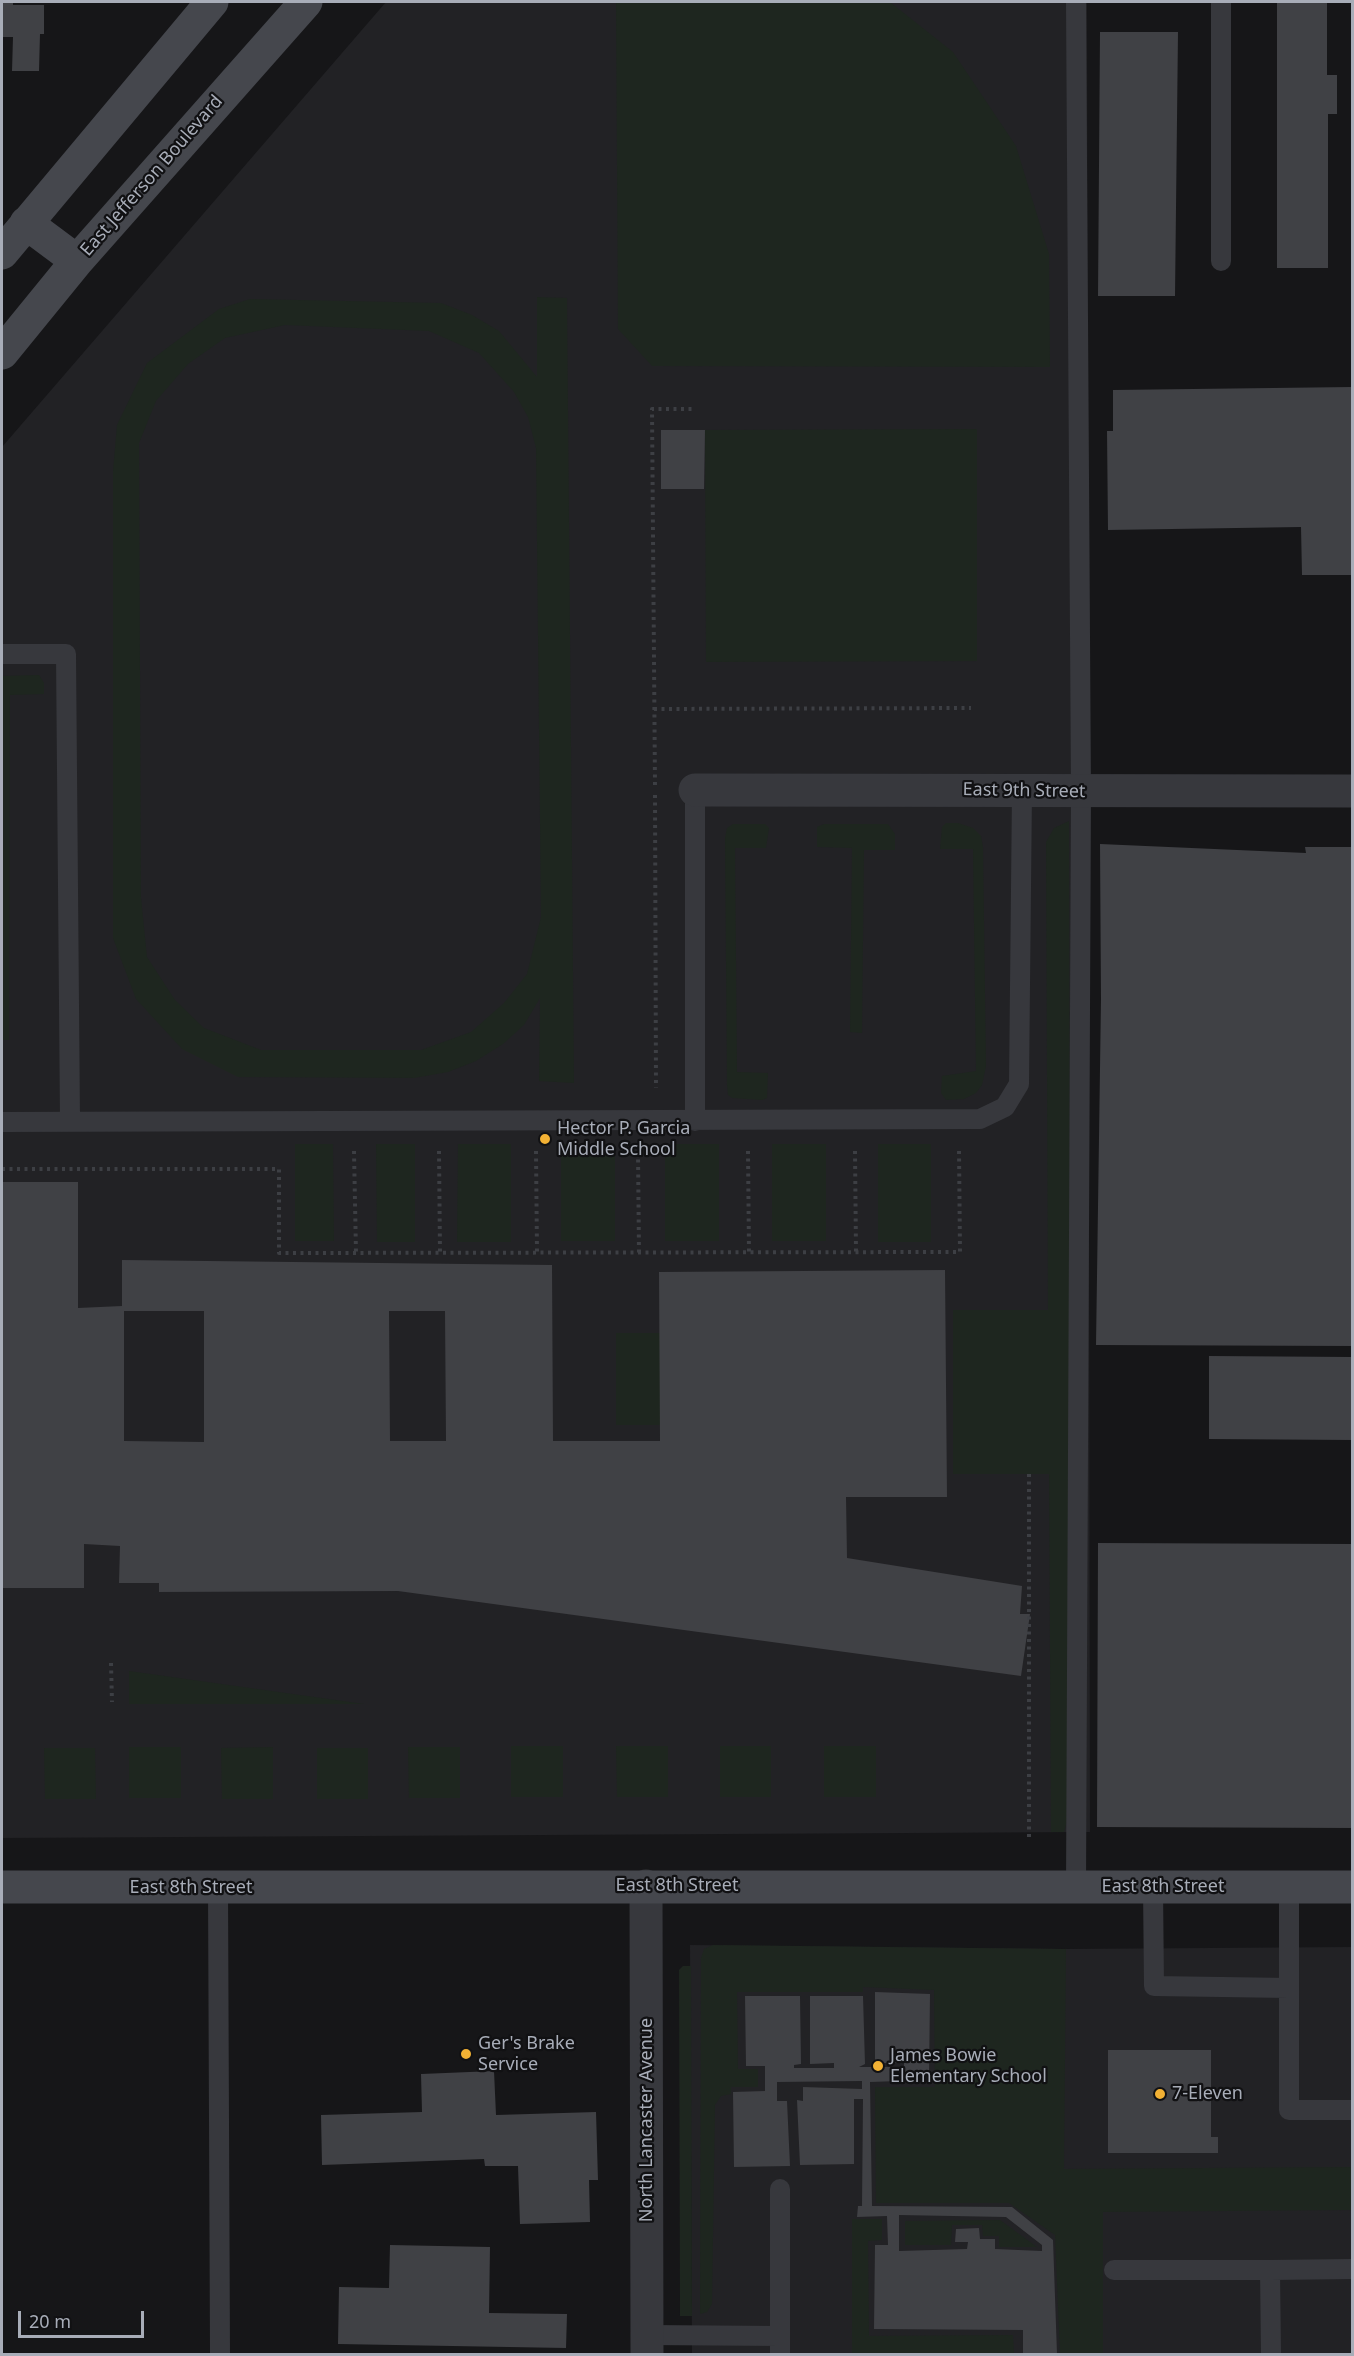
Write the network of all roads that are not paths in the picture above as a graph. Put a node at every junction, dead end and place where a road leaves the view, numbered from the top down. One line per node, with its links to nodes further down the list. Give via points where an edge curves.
1 (212, 2): 5 (main road)
2 (306, 2): 7 (main road, East Jefferson Boulevard)
3 (1076, 2): 14 (lane)
4 (1221, 2): 8 (lane)
5 (26, 223): 6 (main road); 7 (main road)
6 (2, 253)
7 (77, 261): 9 (main road, East Jefferson Boulevard)
8 (1221, 261)
9 (2, 353)
10 (2, 654): 15 (lane, via 66,654)
11 (695, 790): 12 (street, East 9th Street); 16 (lane)
12 (1022, 790): 14 (street, East 9th Street); 16 (lane, via 1019,1084 1005,1107 980,1119)
13 (1353, 791): 14 (street, East 9th Street)
14 (1081, 792): 20 (lane)
15 (70, 1121): 16 (lane); 17 (lane)
16 (695, 1121)
17 (2, 1122)
18 (646, 1886): 20 (main road, East 8th Street); 24 (main road, East 8th Street); 31 (street, North Lancaster Avenue)
19 (2, 1887): 24 (main road, East 8th Street)
20 (1076, 1887): 21 (main road, East 8th Street)
21 (1153, 1887): 22 (main road, East 8th Street); 25 (lane, via 1154,1986)
22 (1289, 1887): 23 (main road, East 8th Street); 25 (lane)
23 (1353, 1887)
24 (218, 1888): 33 (lane)
25 (1289, 1988): 26 (lane, via 1289,2110)
26 (1353, 2110)
27 (780, 2189): 32 (lane)
28 (1353, 2269): 30 (lane)
29 (1114, 2270): 30 (lane)
30 (1270, 2270): 34 (lane)
31 (646, 2345): 32 (lane)
32 (780, 2345)
33 (220, 2355)
34 (1271, 2355)

